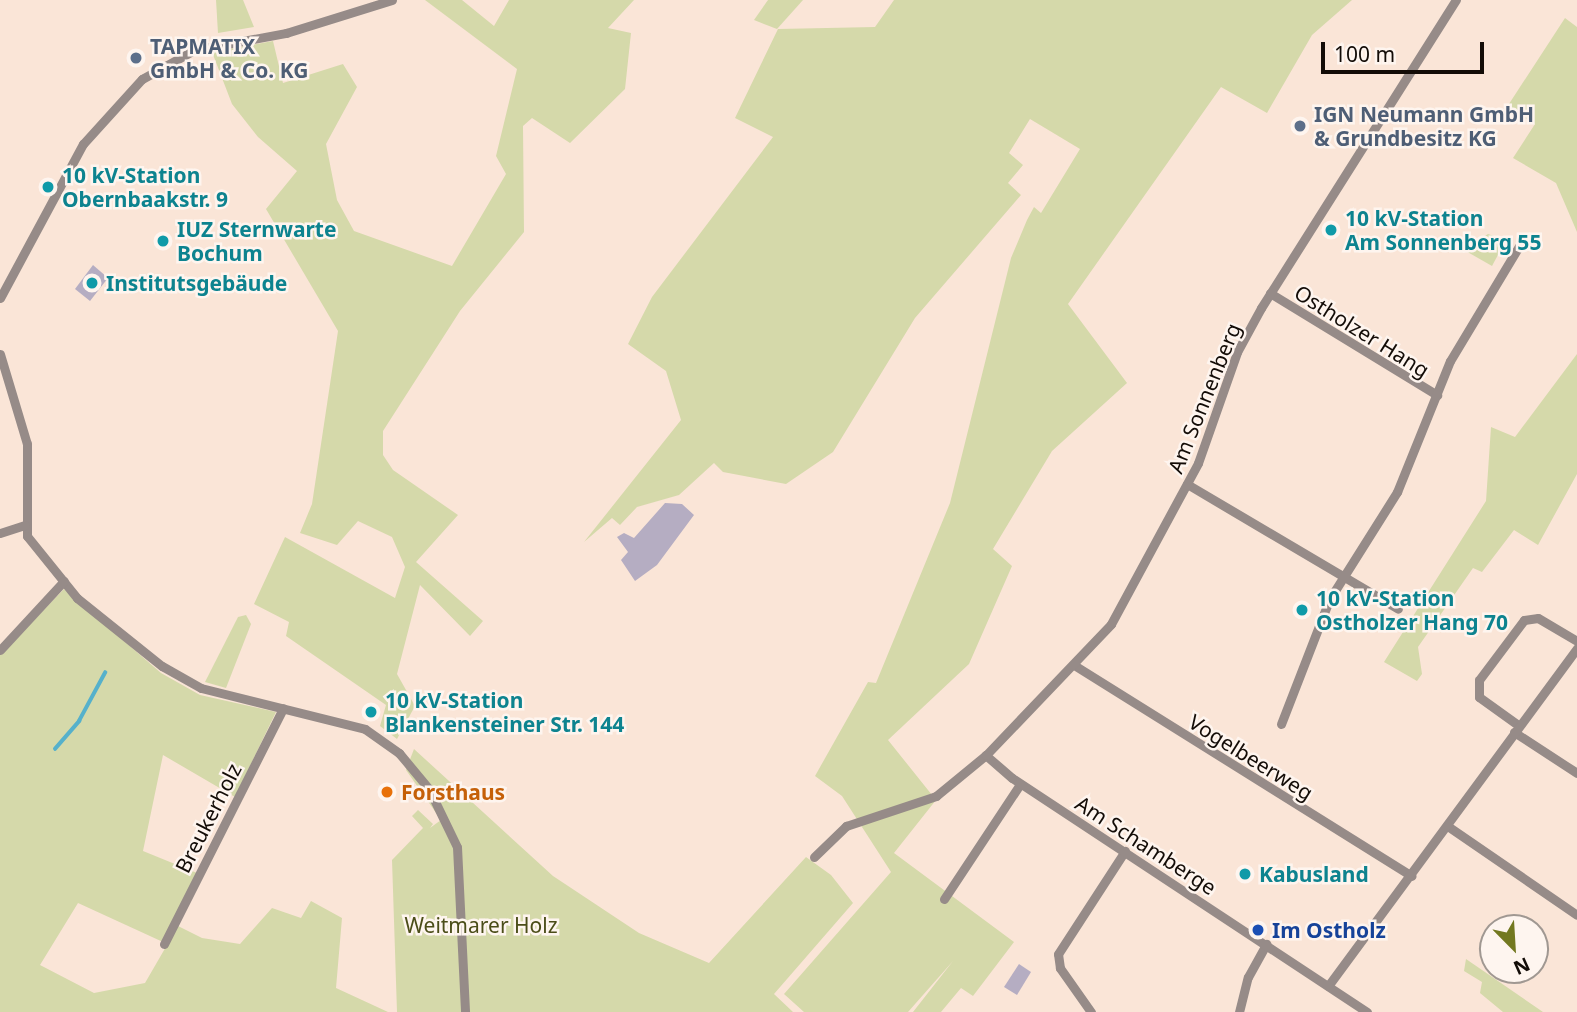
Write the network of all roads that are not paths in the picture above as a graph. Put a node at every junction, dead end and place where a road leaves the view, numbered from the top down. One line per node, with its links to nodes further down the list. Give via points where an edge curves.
1 (392, 0): 5 (street, via 286,33 194,50 142,79 83,144)
2 (1456, 0): 4 (street, Am Sonnenberg)
3 (1520, 246): 7 (street, Ostholzer Hang, via 1450,361)
4 (1270, 293): 7 (street, Ostholzer Hang); 8 (street, Am Sonnenberg, via 1237,352)
5 (0, 299)
6 (0, 354): 9 (street, via 27,444 30,481)
7 (1437, 395): 11 (street, Ostholzer Hang, via 1402,483)
8 (1187, 484): 11 (street); 17 (street, Am Sonnenberg, via 1111,624)
9 (25, 525): 10 (street); 12 (street)
10 (0, 533)
11 (1342, 576): 13 (street); 19 (street, Ostholzer Hang, via 1307,648)
12 (64, 581): 16 (street); 18 (street, via 93,614 184,679)
13 (1398, 609)
14 (1577, 641): 20 (street, via 1538,618 1524,620 1479,680 1477,690 1485,704)
15 (1577, 648): 20 (street)
16 (0, 650)
17 (1074, 665): 21 (street, Am Sonnenberg); 27 (street, Vogelbeerweg)
18 (283, 708): 30 (street, Breukerholz); 33 (street, via 352,725 383,741 419,775 447,818 457,848)
19 (1281, 724)
20 (1516, 729): 22 (street); 24 (street)
21 (986, 755): 23 (street); 26 (street, Am Sonnenberg, via 936,796 846,826)
22 (1577, 772)
23 (1020, 784): 25 (street, Am Schamberge); 28 (street)
24 (1449, 827): 27 (street); 29 (street)
25 (1125, 851): 31 (street, Am Schamberge); 34 (street, via 1058,954 1060,968)
26 (814, 857)
27 (1412, 876): 32 (street)
28 (944, 899)
29 (1577, 915)
30 (164, 944)
31 (1266, 944): 32 (street, Am Schamberge); 35 (street, via 1248,977)
32 (1328, 986): 36 (street, Am Schamberge)
33 (465, 1012)
34 (1091, 1012)
35 (1239, 1012)
36 (1367, 1012)

